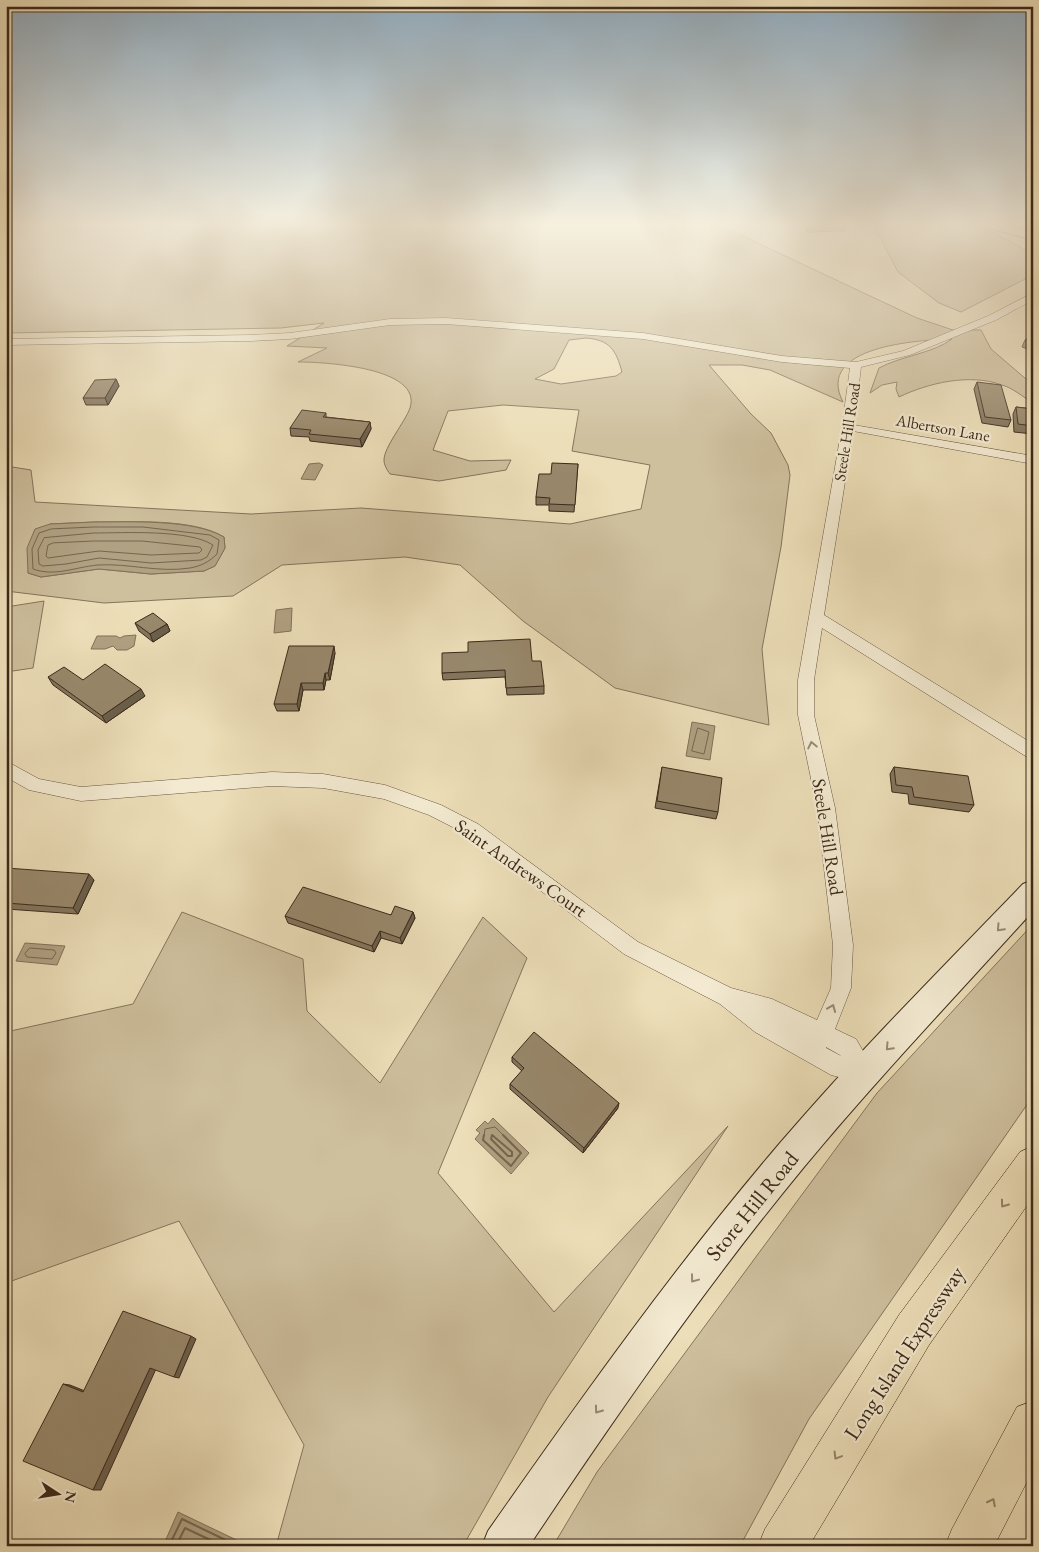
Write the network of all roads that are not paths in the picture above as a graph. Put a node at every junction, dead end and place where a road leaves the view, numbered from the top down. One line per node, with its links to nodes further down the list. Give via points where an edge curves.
1 (1033, 296): 3 (street, via 992,318 939,340)
2 (6, 342): 3 (street, via 251,338 390,322 446,321 643,336 782,359)
3 (856, 365): 4 (street, Steele Hill Road)
4 (848, 427): 5 (street, Albertson Lane); 6 (street, Steele Hill Road)
5 (1033, 460)
6 (816, 617): 7 (street); 10 (street, Steele Hill Road, one-way to 6, via 841,988 844,944 826,808 806,715 806,680)
7 (1033, 752)
8 (6, 768): 10 (street, Saint Andrews Court, via 35,785 80,794 272,779 323,781 385,792 435,810 472,829 631,948 727,997 772,1009)
9 (1033, 892): 11 (main road, Store Hill Road, one-way to 11)
10 (817, 1043): 11 (street, Saint Andrews Court, via 848,1047)
11 (865, 1073): 14 (main road, Store Hill Road, one-way to 14, via 761,1193 700,1270)
12 (1033, 1165): 15 (highway, Long Island Expressway, one-way to 15, via 914,1330)
13 (1033, 1423): 16 (highway, one-way to 13)
14 (503, 1546)
15 (782, 1546)
16 (970, 1546)

